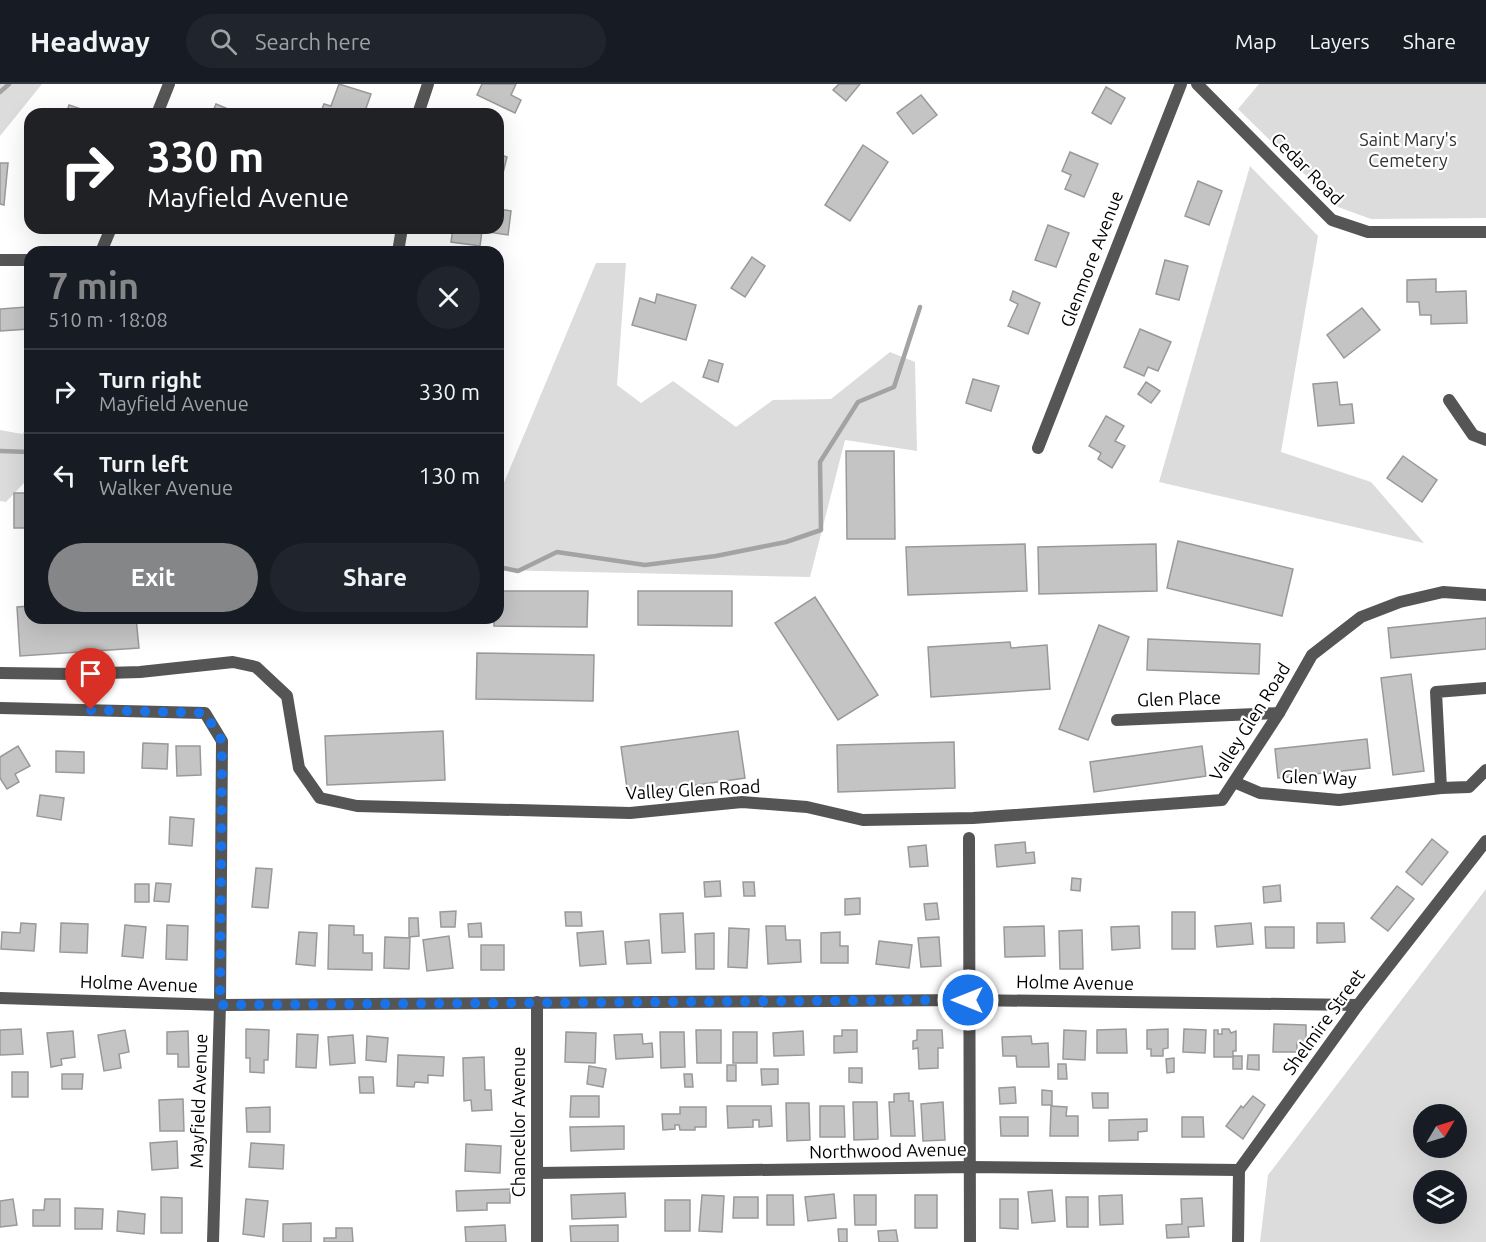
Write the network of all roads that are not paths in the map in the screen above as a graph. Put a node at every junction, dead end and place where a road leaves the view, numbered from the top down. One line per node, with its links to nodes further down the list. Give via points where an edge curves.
1 (169, 84): 5 (street)
2 (428, 84): 6 (street)
3 (1181, 84): 12 (street, Glenmore Avenue)
4 (1197, 84): 7 (street, Cedar Road, via 1332,220 1368,232)
5 (159, 108)
6 (420, 108)
7 (1486, 232)
8 (0, 260): 9 (street)
9 (24, 260)
10 (1449, 400): 11 (street, via 1473,435)
11 (1486, 440)
12 (1038, 448)
13 (1486, 595): 17 (street, Valley Glen Road, via 1443,592 1361,617 1312,655)
14 (0, 673): 20 (street, Valley Glen Road, via 141,672 233,662 256,667 287,696 298,768 320,798 357,806 630,813 742,802 807,807 863,820 973,818 1222,800)
15 (1486, 688): 21 (street, via 1436,692)
16 (0, 708): 27 (street, Mayfield Avenue, via 205,713 222,741)
17 (1279, 713): 18 (street, Glen Place); 20 (street, Valley Glen Road)
18 (1117, 720)
19 (1486, 770): 21 (street, Glen Way, via 1469,788)
20 (1234, 782): 21 (street, Glen Way, via 1260,793 1339,800)
21 (1441, 788)
22 (969, 838): 25 (street)
23 (1486, 841): 28 (street, Shelmire Street)
24 (0, 998): 27 (street, Holme Avenue)
25 (968, 1000): 26 (street, Holme Avenue); 28 (street, Holme Avenue); 29 (street)
26 (537, 1002): 27 (street, Holme Avenue); 31 (street, Chancellor Avenue)
27 (220, 1005): 32 (street, Mayfield Avenue)
28 (1358, 1005): 30 (street, Shelmire Street)
29 (970, 1167): 30 (street, Northwood Avenue); 31 (street, Northwood Avenue); 34 (street)
30 (1239, 1170): 35 (street)
31 (537, 1173): 33 (street, Chancellor Avenue)
32 (213, 1242)
33 (537, 1242)
34 (970, 1242)
35 (1238, 1242)

